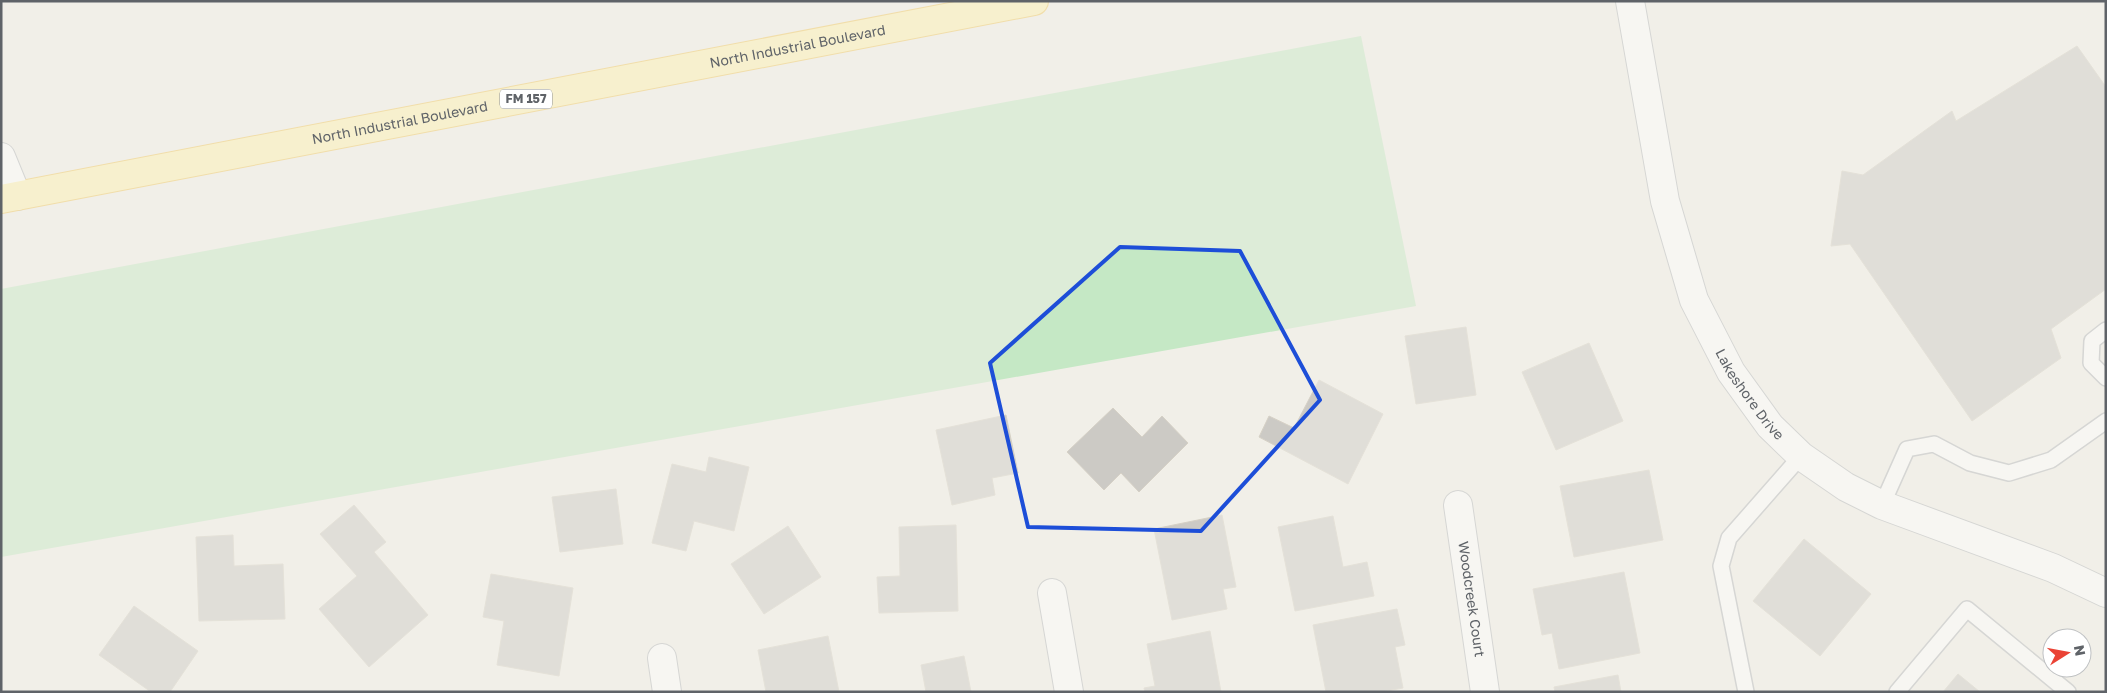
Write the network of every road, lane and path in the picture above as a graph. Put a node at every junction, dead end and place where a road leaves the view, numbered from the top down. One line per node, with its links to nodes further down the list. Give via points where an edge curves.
1 (1034, 1): 4 (main road, North Industrial Boulevard / FM 157)
2 (1630, 1): 8 (street, Lakeshore Drive, via 1665,201 1694,300 1731,372 1770,426)
3 (1, 157): 4 (street)
4 (9, 197)
5 (2106, 330): 6 (lane, via 2092,341 2091,363)
6 (2106, 378)
7 (2106, 421): 10 (lane, via 2051,460 2009,473 1970,463 1934,444 1908,449)
8 (1801, 456): 10 (street, Lakeshore Drive, via 1846,487); 17 (lane, via 1730,538 1721,566)
9 (1458, 505): 16 (street, Woodcreek Court)
10 (1882, 505): 12 (street, Lakeshore Drive, via 2053,568)
11 (1052, 593): 15 (street)
12 (2106, 593)
13 (662, 658): 14 (street)
14 (667, 692)
15 (1069, 692)
16 (1485, 692)
17 (1746, 692)
18 (1897, 692): 19 (lane, via 1967,609)
19 (2068, 692)

